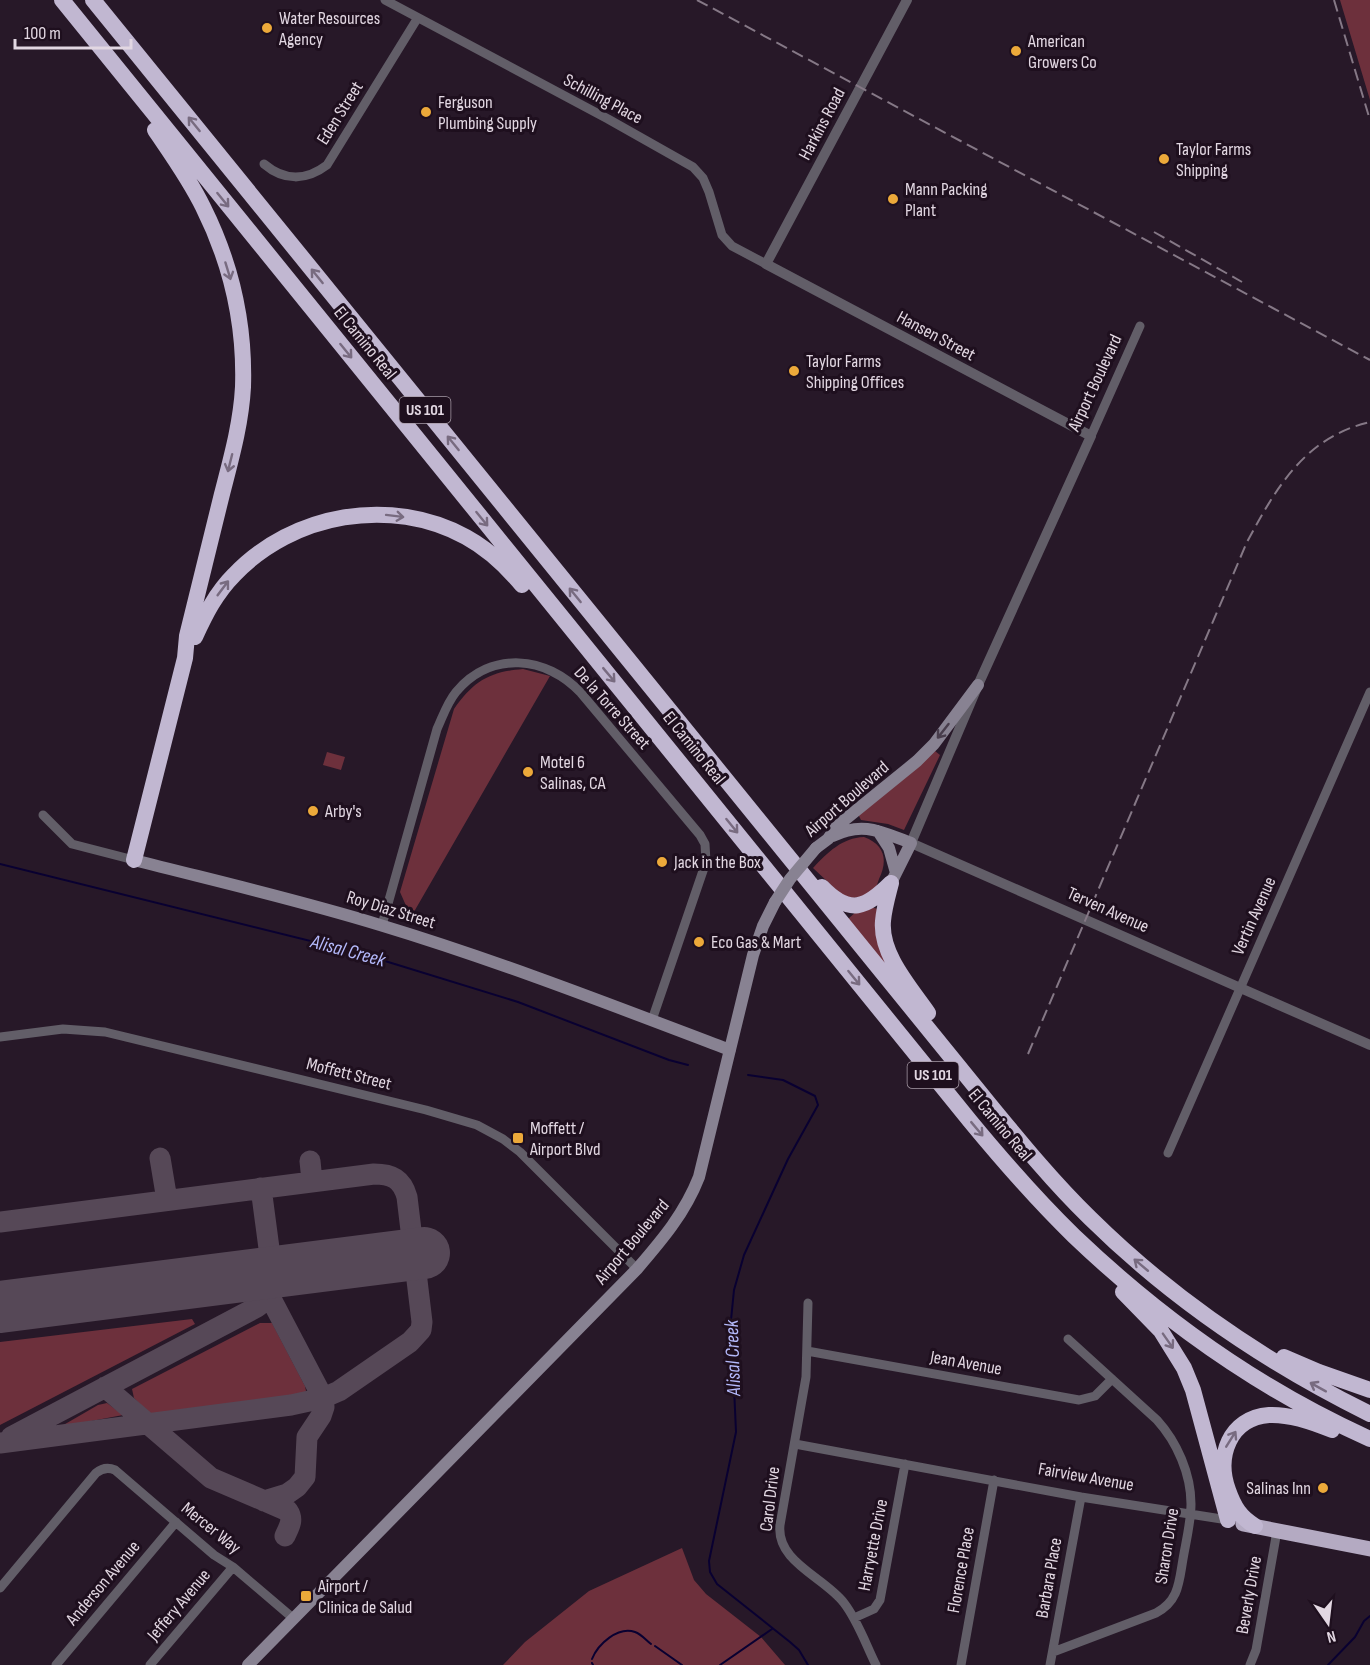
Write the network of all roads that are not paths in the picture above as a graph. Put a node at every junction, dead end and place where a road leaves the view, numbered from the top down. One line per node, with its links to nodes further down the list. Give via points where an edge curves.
1 (62, 0): 6 (highway, El Camino Real / US 101)
2 (93, 0): 16 (highway, El Camino Real / US 101, one-way to 2)
3 (385, 0): 5 (street, Schilling Place)
4 (906, 0): 8 (street, Harkins Road)
5 (417, 19): 7 (street, Eden Street, via 327,165 311,175 295,178 278,174); 8 (street, Schilling Place, via 693,167 710,192 722,235 732,246)
6 (108, 56): 11 (highway, El Camino Real / US 101, one-way to 11); 12 (highway, one-way to 12, via 203,206 227,265 240,329 240,416)
7 (264, 164)
8 (766, 264): 10 (street, Hansen Street)
9 (1140, 326): 10 (street, Airport Boulevard)
10 (1091, 436): 13 (street, Airport Boulevard)
11 (571, 630): 12 (highway, one-way to 11, via 220,591 250,560 272,544 308,527 362,515 417,520 467,538 499,561 548,613); 30 (highway, El Camino Real / US 101, one-way to 30, via 984,1137)
12 (185, 658): 20 (highway)
13 (978, 685): 18 (main road, Airport Boulevard, one-way to 18, via 934,744 837,826); 19 (street, Airport Boulevard)
14 (1370, 692): 23 (street, Vertin Avenue)
15 (43, 815): 20 (street, Roy Diaz Street, via 72,844)
16 (758, 819): 21 (highway, via 827,892 844,903 854,906 873,901); 28 (highway, El Camino Real / US 101)
17 (877, 830): 18 (main road, Terven Avenue, via 847,829); 19 (main road, Terven Avenue); 21 (main road, via 889,848)
18 (828, 839): 27 (main road, Airport Boulevard, bridge, via 790,879 763,926)
19 (911, 843): 21 (main road); 23 (street, Terven Avenue)
20 (134, 860): 22 (main road, Roy Diaz Street)
21 (894, 878): 28 (highway, via 883,920 891,955)
22 (381, 926): 24 (main road, Roy Diaz Street, via 550,981); 24 (street, De la Torre Street, via 446,707 474,675 494,667 526,663 548,668 581,693 705,844 706,862)
23 (1240, 989): 26 (street, Terven Avenue); 29 (street, Vertin Avenue)
24 (652, 1020): 27 (main road, Roy Diaz Street)
25 (0, 1037): 31 (street, Moffett Street, via 63,1029 98,1031 477,1125 520,1152)
26 (1370, 1045)
27 (730, 1050): 31 (main road, Airport Boulevard, via 705,1158 691,1197 668,1233)
28 (990, 1105): 32 (highway, El Camino Real / US 101, one-way to 28, via 1089,1218)
29 (1168, 1153)
30 (1073, 1235): 39 (highway, El Camino Real / US 101, via 1150,1302 1230,1360 1273,1388); 46 (highway, one-way to 46, via 1161,1331 1180,1360 1193,1390)
31 (637, 1269): 54 (main road, Airport Boulevard)
32 (1164, 1284): 37 (highway, via 1282,1355); 38 (highway, El Camino Real / US 101, one-way to 32, via 1285,1368)
33 (808, 1304): 35 (street, Carol Drive)
34 (1068, 1339): 36 (street, Sharon Drive)
35 (807, 1351): 36 (street, Jean Avenue, via 1079,1400 1095,1396); 40 (street, Carol Drive)
36 (1112, 1379): 45 (street, Sharon Drive, via 1172,1439 1189,1489)
37 (1370, 1390)
38 (1370, 1414)
39 (1370, 1438)
40 (795, 1444): 42 (street, Fairview Avenue); 53 (street, Carol Drive, via 780,1525 781,1543 790,1556 840,1598)
41 (1370, 1445): 48 (highway, one-way to 41, via 1237,1511 1223,1472 1228,1442 1245,1423 1264,1416 1293,1418)
42 (905, 1464): 43 (street, Fairview Avenue); 53 (street, Harryette Drive, via 880,1600 876,1607)
43 (994, 1480): 44 (street, Fairview Avenue); 60 (street, Florence Place)
44 (1081, 1497): 45 (street, Fairview Avenue); 55 (street, Barbara Place)
45 (1190, 1516): 46 (street, Fairview Avenue); 55 (street, Sharon Drive, via 1177,1593 1170,1604 1156,1613)
46 (1228, 1520): 48 (highway, Fairview Avenue)
47 (176, 1521): 51 (street, Mercer Way); 52 (street, Mercer Way, via 115,1470 106,1468 96,1473); 56 (street, Anderson Avenue)
48 (1255, 1526): 49 (highway, Fairview Avenue)
49 (1277, 1531): 50 (highway, Fairview Avenue); 62 (street, Beverly Drive)
50 (1370, 1549)
51 (233, 1567): 54 (street, Mercer Way); 57 (street, Jeffery Avenue)
52 (0, 1588)
53 (854, 1618): 59 (street, Carol Drive)
54 (294, 1619): 58 (main road, Airport Boulevard)
55 (1053, 1652): 61 (street, Barbara Place)
56 (56, 1665)
57 (150, 1665)
58 (248, 1665)
59 (876, 1665)
60 (961, 1665)
61 (1050, 1665)
62 (1250, 1665)

